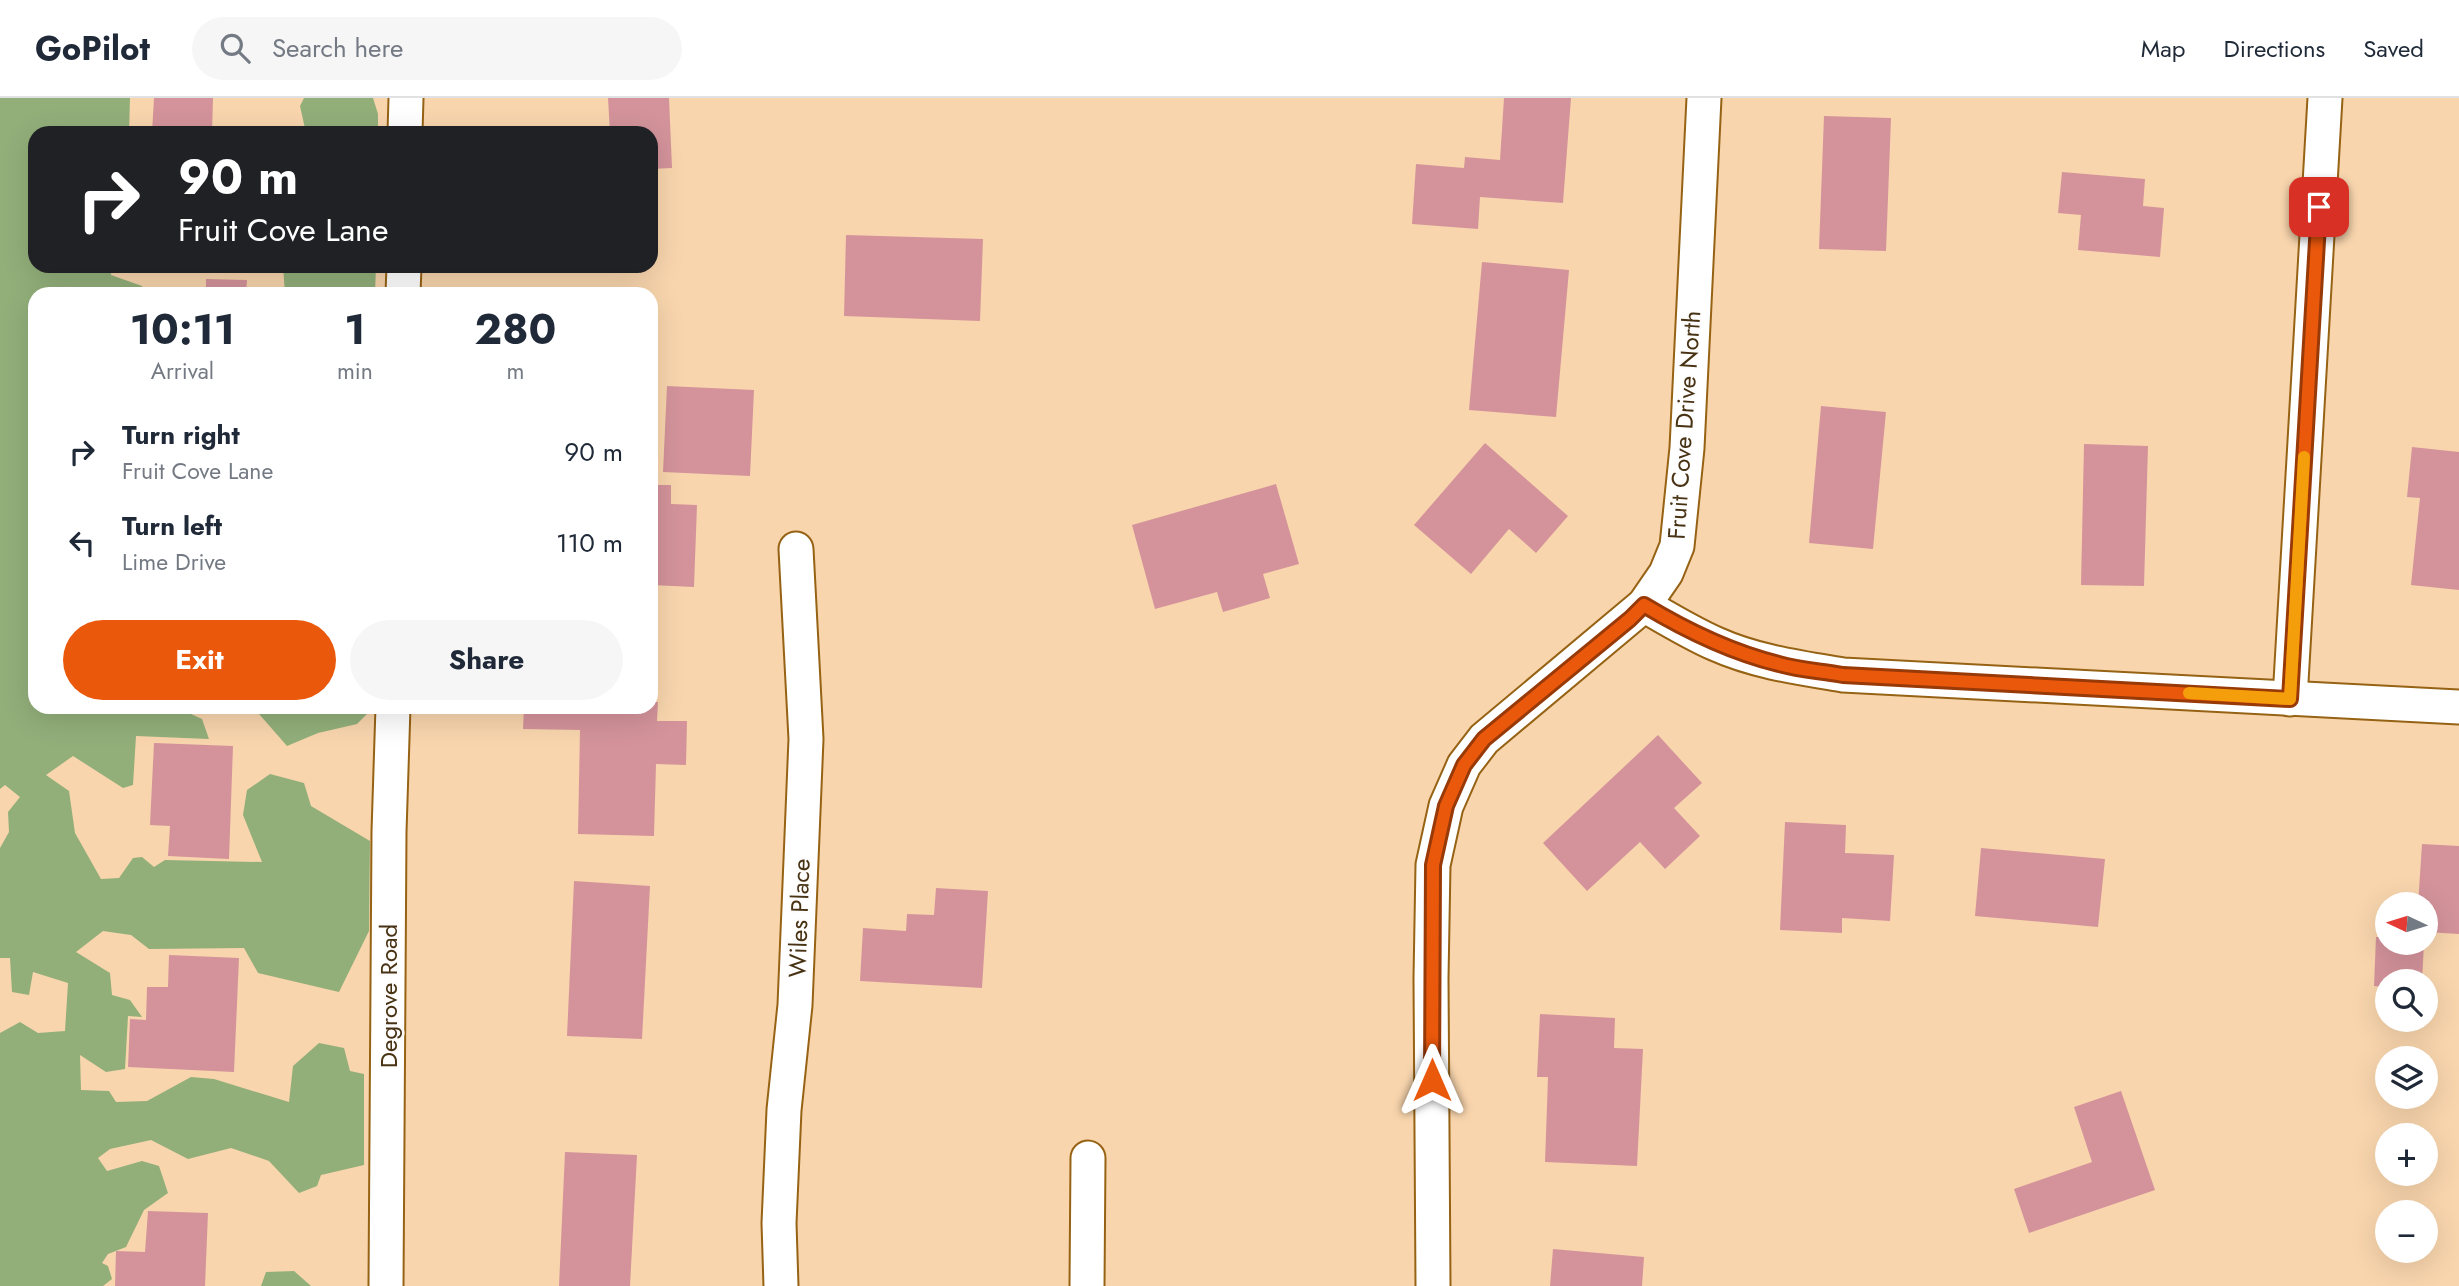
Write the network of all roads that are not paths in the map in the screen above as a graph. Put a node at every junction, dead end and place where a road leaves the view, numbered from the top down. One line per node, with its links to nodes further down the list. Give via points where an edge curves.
1 (406, 98): 4 (street)
2 (1704, 98): 6 (street, Fruit Cove Drive North, via 1687,448 1676,546 1666,573)
3 (2326, 98): 7 (street)
4 (405, 126)
5 (796, 549): 12 (street, Wiles Place, via 806,739 795,1005 784,1110)
6 (1644, 605): 7 (street, via 1719,646 1780,665 1843,675); 14 (street, Fruit Cove Drive North, via 1484,739 1464,765 1446,806 1433,865)
7 (2290, 699): 8 (street)
8 (2459, 707)
9 (393, 714): 11 (street, Degrove Road)
10 (1088, 1158): 13 (street)
11 (387, 1286)
12 (781, 1286)
13 (1087, 1286)
14 (1433, 1286)

